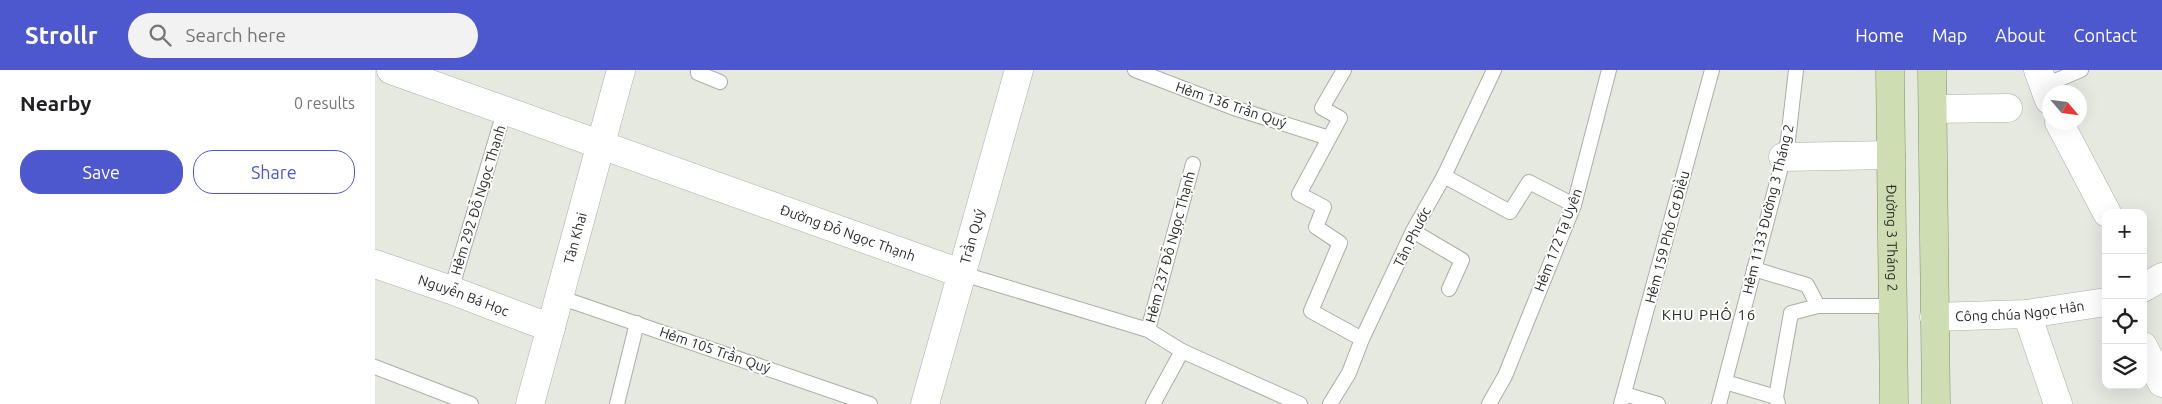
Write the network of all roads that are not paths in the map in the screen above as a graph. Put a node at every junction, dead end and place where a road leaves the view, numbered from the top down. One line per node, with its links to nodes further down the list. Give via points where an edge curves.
1 (391, 70): 18 (street, Đường Đỗ Ngọc Thạnh)
2 (621, 70): 21 (street, Tân Khai)
3 (698, 70): 14 (lane, via 698,73)
4 (1019, 70): 31 (street, Trần Quý)
5 (1135, 70): 20 (lane, Hẻm 136 Trần Quý, via 1234,108)
6 (1344, 70): 20 (lane, via 1322,108 1340,118)
7 (1494, 70): 25 (lane, Tân Phước)
8 (1609, 70): 26 (lane, Hẻm 172 Tạ Uyên)
9 (1712, 70): 49 (lane, Hẻm 159 Phó Cơ Điều)
10 (1796, 70): 23 (lane, Hẻm 1133 Đường 3 Tháng 2)
11 (1890, 70): 22 (main road, Đường 3 Tháng 2)
12 (1932, 70): 17 (main road)
13 (2081, 70): 15 (lane)
14 (719, 82)
15 (2043, 85)
16 (2008, 108): 17 (street)
17 (1933, 109): 39 (main road)
18 (505, 110): 21 (street, Đường Đỗ Ngọc Thạnh); 33 (lane, Hẻm 292 Đỗ Ngọc Thạnh)
19 (2063, 130): 27 (street)
20 (1329, 138): 43 (lane, via 1299,194 1324,207 1316,227 1340,243 1311,312)
21 (601, 144): 31 (street, Đường Đỗ Ngọc Thạnh); 34 (street, Tân Khai)
22 (1891, 155): 23 (street); 37 (main road, Đường 3 Tháng 2)
23 (1783, 157): 30 (lane, Hẻm 1133 Đường 3 Tháng 2)
24 (1193, 164): 42 (lane, Hẻm 237 Đỗ Ngọc Thạnh)
25 (1444, 176): 26 (lane, via 1510,212 1529,182); 28 (lane, Tân Phước)
26 (1574, 205): 59 (lane, Hẻm 172 Tạ Uyên, via 1505,376)
27 (2105, 209)
28 (1413, 230): 32 (lane, via 1463,260); 43 (lane, Tân Phước)
29 (375, 264): 33 (street, Nguyễn Bá Học)
30 (1754, 269): 36 (lane, via 1807,285); 47 (lane, Hẻm 1133 Đường 3 Tháng 2)
31 (963, 274): 42 (lane, Đường Đỗ Ngọc Thạnh); 55 (street, Trần Quý)
32 (1449, 289)
33 (451, 290): 41 (street, Nguyễn Bá Học)
34 (559, 297): 40 (lane, Hẻm 105 Trần Quý); 41 (street, Tân Khai)
35 (2102, 303): 38 (street, Công chúa Ngọc Hân)
36 (1818, 306): 37 (lane); 50 (lane, via 1791,313)
37 (1893, 306): 62 (main road, Đường 3 Tháng 2)
38 (2027, 314): 39 (street, Công chúa Ngọc Hân); 64 (street)
39 (1934, 318): 63 (main road)
40 (637, 323): 53 (lane); 54 (lane, Hẻm 105 Trần Quý)
41 (551, 328): 52 (street, Tân Khai)
42 (1148, 330): 44 (lane, Đường Đỗ Ngọc Thạnh)
43 (1361, 338): 58 (lane, Tân Phước, via 1349,373)
44 (1182, 351): 56 (lane); 57 (lane, Đường Đỗ Ngọc Thạnh)
45 (2147, 354): 48 (street)
46 (375, 367): 51 (lane)
47 (1725, 382): 50 (lane); 61 (lane, Hẻm 1133 Đường 3 Tháng 2)
48 (2162, 383)
49 (1622, 399): 60 (lane)
50 (1777, 400)
51 (471, 404)
52 (530, 404)
53 (617, 404)
54 (870, 404)
55 (925, 404)
56 (1153, 404)
57 (1300, 404)
58 (1330, 404)
59 (1489, 404)
60 (1658, 404)
61 (1719, 404)
62 (1894, 404)
63 (1936, 404)
64 (2058, 404)

